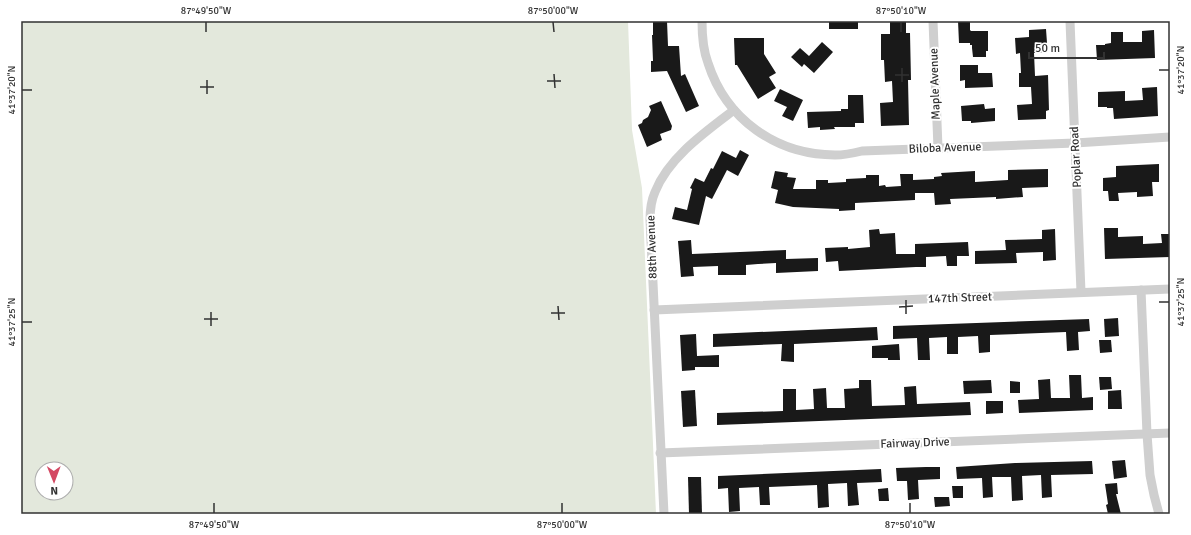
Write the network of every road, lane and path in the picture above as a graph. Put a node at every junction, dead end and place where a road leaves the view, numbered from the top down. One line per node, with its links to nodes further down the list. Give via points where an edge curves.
1 (702, 21): 4 (street, via 707,62 718,87)
2 (933, 21): 7 (street, Maple Avenue)
3 (1070, 21): 6 (street, Poplar Road)
4 (734, 110): 7 (street, Biloba Avenue, via 758,132 791,148 808,152 836,155 862,151); 11 (street, 88th Avenue, via 674,161 655,192 650,220)
5 (1170, 138): 6 (street, Biloba Avenue)
6 (1075, 143): 7 (street, Biloba Avenue); 10 (street, Poplar Road)
7 (938, 148)
8 (1170, 289): 9 (street, 147th Street)
9 (1142, 290): 10 (street, 147th Street); 13 (street)
10 (1081, 292): 11 (street, 147th Street)
11 (654, 310): 14 (street, 88th Avenue)
12 (1170, 433): 13 (street, Fairway Drive)
13 (1147, 434): 14 (street, Fairway Drive); 16 (street, via 1150,476)
14 (660, 453): 15 (street, 88th Avenue)
15 (664, 514)
16 (1159, 514)

